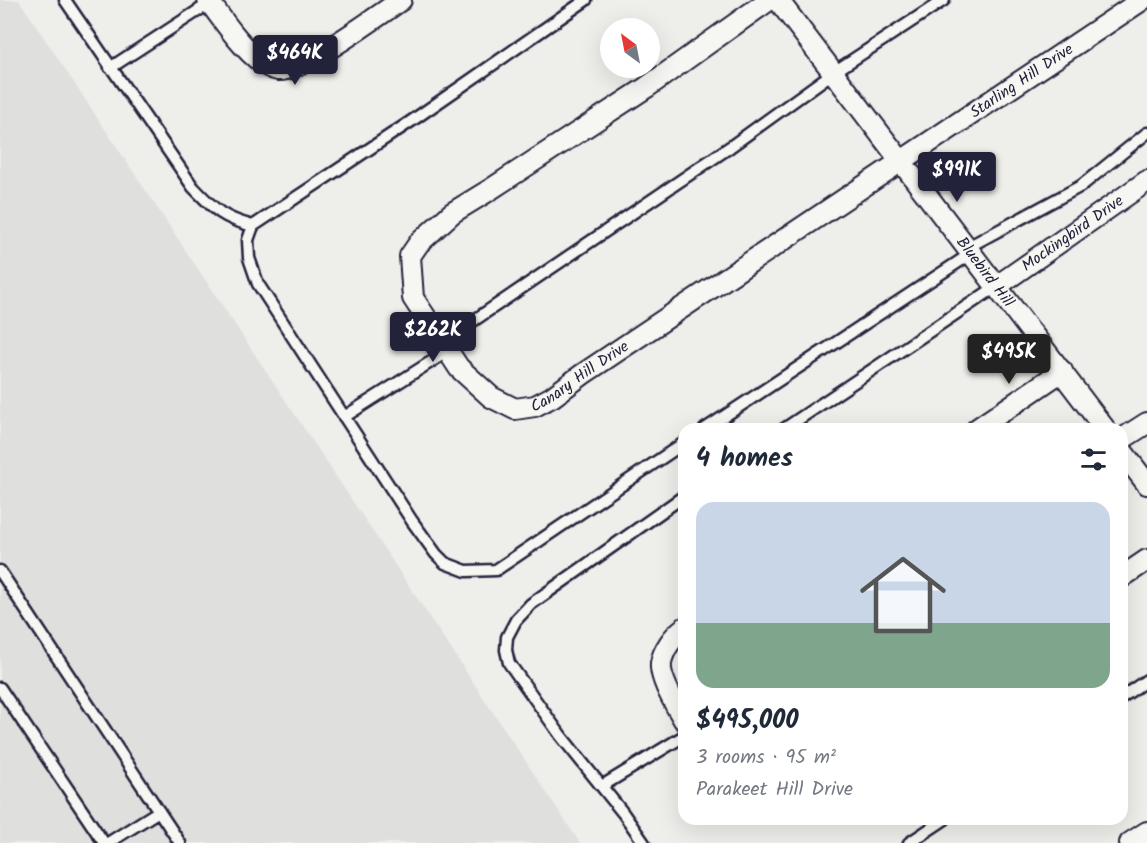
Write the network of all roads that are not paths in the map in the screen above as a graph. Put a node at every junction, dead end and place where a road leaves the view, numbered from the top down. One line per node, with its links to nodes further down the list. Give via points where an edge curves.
1 (64, 0): 9 (lane)
2 (401, 0): 8 (street, via 330,47 296,66 278,70 259,61 233,34)
3 (586, 0): 14 (lane)
4 (769, 0): 17 (street, Canary Hill Drive, via 646,87 452,213 418,243 410,256 413,298)
5 (778, 0): 10 (street, Bluebird Hill)
6 (944, 0): 10 (lane)
7 (1142, 0): 12 (street, Starling Hill Drive)
8 (211, 1): 9 (lane)
9 (110, 69): 14 (lane, via 199,193 230,220)
10 (834, 72): 12 (street, Bluebird Hill); 17 (lane)
11 (1147, 133): 15 (lane, via 1081,186)
12 (901, 160): 15 (street, Bluebird Hill); 17 (street, Canary Hill Drive, via 535,406 515,409 491,397 459,368)
13 (1147, 181): 16 (street, Mockingbird Drive)
14 (253, 226): 19 (lane, via 248,240 249,258 258,284)
15 (970, 250): 16 (street, Bluebird Hill); 20 (lane)
16 (997, 286): 18 (street, Bluebird Hill); 21 (lane)
17 (445, 347): 19 (lane)
18 (1062, 371): 22 (street); 23 (street, Bluebird Hill)
19 (344, 417): 26 (lane, via 436,554 466,571 496,570)
20 (714, 423)
21 (793, 423)
22 (986, 423)
23 (1101, 423)
24 (1147, 423): 25 (street)
25 (1128, 443)
26 (678, 447)
27 (1128, 457): 28 (street)
28 (1147, 484)
29 (678, 500): 39 (lane, via 545,593 516,620 507,637 509,663)
30 (1147, 560): 32 (street)
31 (0, 571): 40 (lane)
32 (1128, 573)
33 (678, 632): 37 (street, via 661,664)
34 (1147, 680): 36 (lane)
35 (0, 688): 43 (lane)
36 (1128, 693)
37 (678, 710)
38 (678, 740): 39 (lane)
39 (602, 786): 46 (lane)
40 (159, 812): 44 (lane); 45 (lane)
41 (936, 825): 47 (lane)
42 (1147, 832): 48 (street)
43 (104, 843)
44 (108, 843)
45 (180, 843)
46 (644, 843)
47 (909, 843)
48 (1130, 843)

